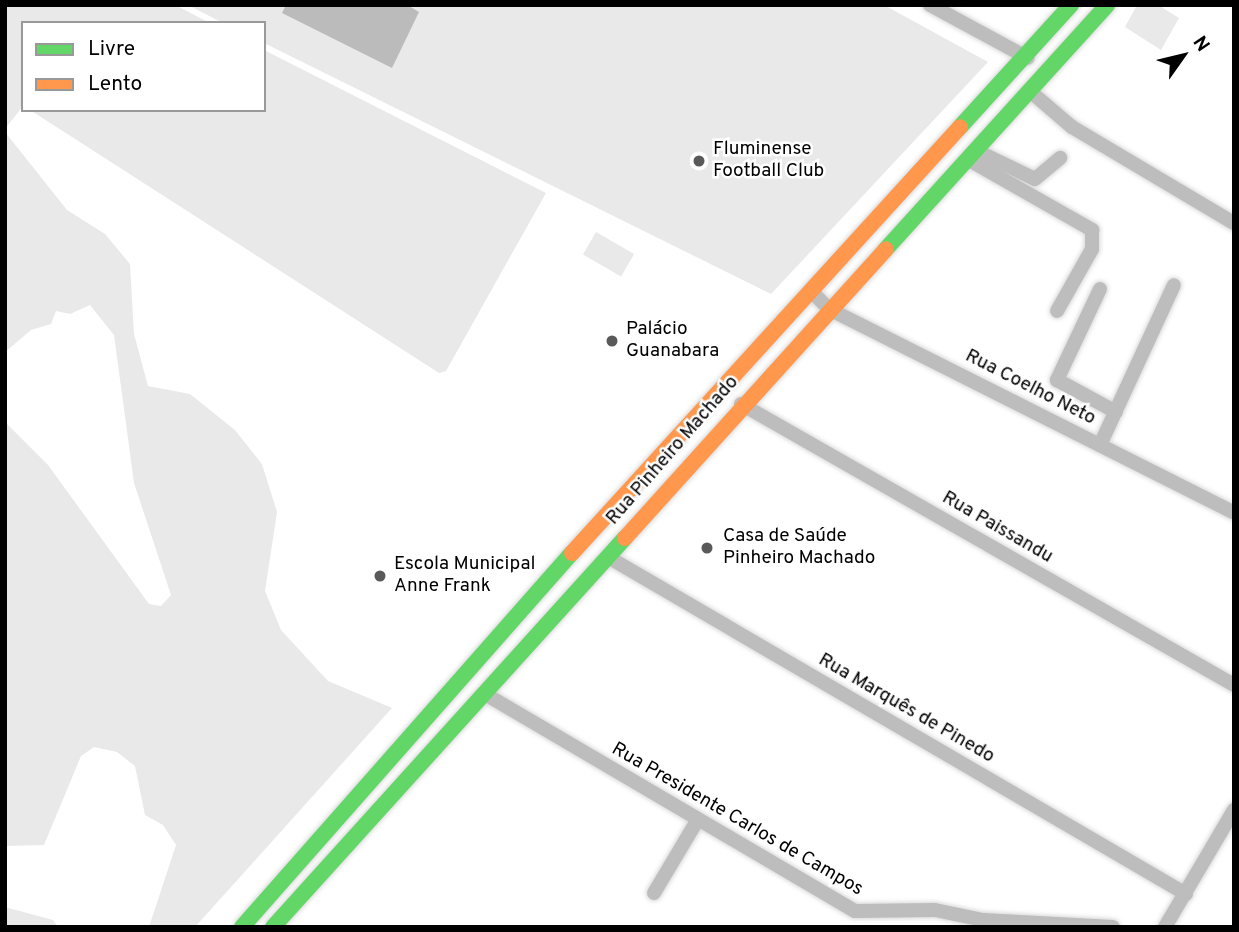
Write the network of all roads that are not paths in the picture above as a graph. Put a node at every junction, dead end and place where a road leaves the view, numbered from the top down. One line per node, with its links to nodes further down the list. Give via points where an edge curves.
1 (930, 5): 4 (street)
2 (1072, 5): 4 (main road, Rua Pinheiro Machado)
3 (1107, 5): 5 (main road, Rua Pinheiro Machado)
4 (1028, 58): 11 (main road, Rua Pinheiro Machado)
5 (1031, 92): 6 (main road, Rua Pinheiro Machado); 8 (street, via 1072,127)
6 (973, 155): 7 (street, via 1035,179); 12 (main road, Rua Pinheiro Machado); 13 (street, via 1092,230 1092,249)
7 (1060, 158)
8 (1234, 223)
9 (1174, 285): 15 (street)
10 (1100, 289): 15 (street, via 1057,380)
11 (812, 292): 12 (street, Rua Coelho Neto); 25 (main road, Rua Pinheiro Machado, via 407,733)
12 (829, 309): 14 (main road, Rua Pinheiro Machado); 16 (street, Rua Coelho Neto)
13 (1057, 310)
14 (741, 404): 18 (main road, Rua Pinheiro Machado); 19 (street, Rua Paissandu)
15 (1116, 412): 16 (street)
16 (1100, 445): 17 (street, Rua Coelho Neto)
17 (1234, 513)
18 (607, 557): 20 (main road, Rua Pinheiro Machado); 24 (street, Rua Marquês de Pinedo)
19 (1234, 685)
20 (485, 694): 22 (street, Rua Presidente Carlos de Campos); 26 (main road, Rua Pinheiro Machado)
21 (1234, 810): 24 (street)
22 (697, 821): 23 (street); 27 (street, Rua Presidente Carlos de Campos, via 855,911 935,910 983,920)
23 (654, 893)
24 (1185, 894): 28 (street)
25 (242, 927)
26 (273, 927)
27 (1113, 927)
28 (1165, 927)

